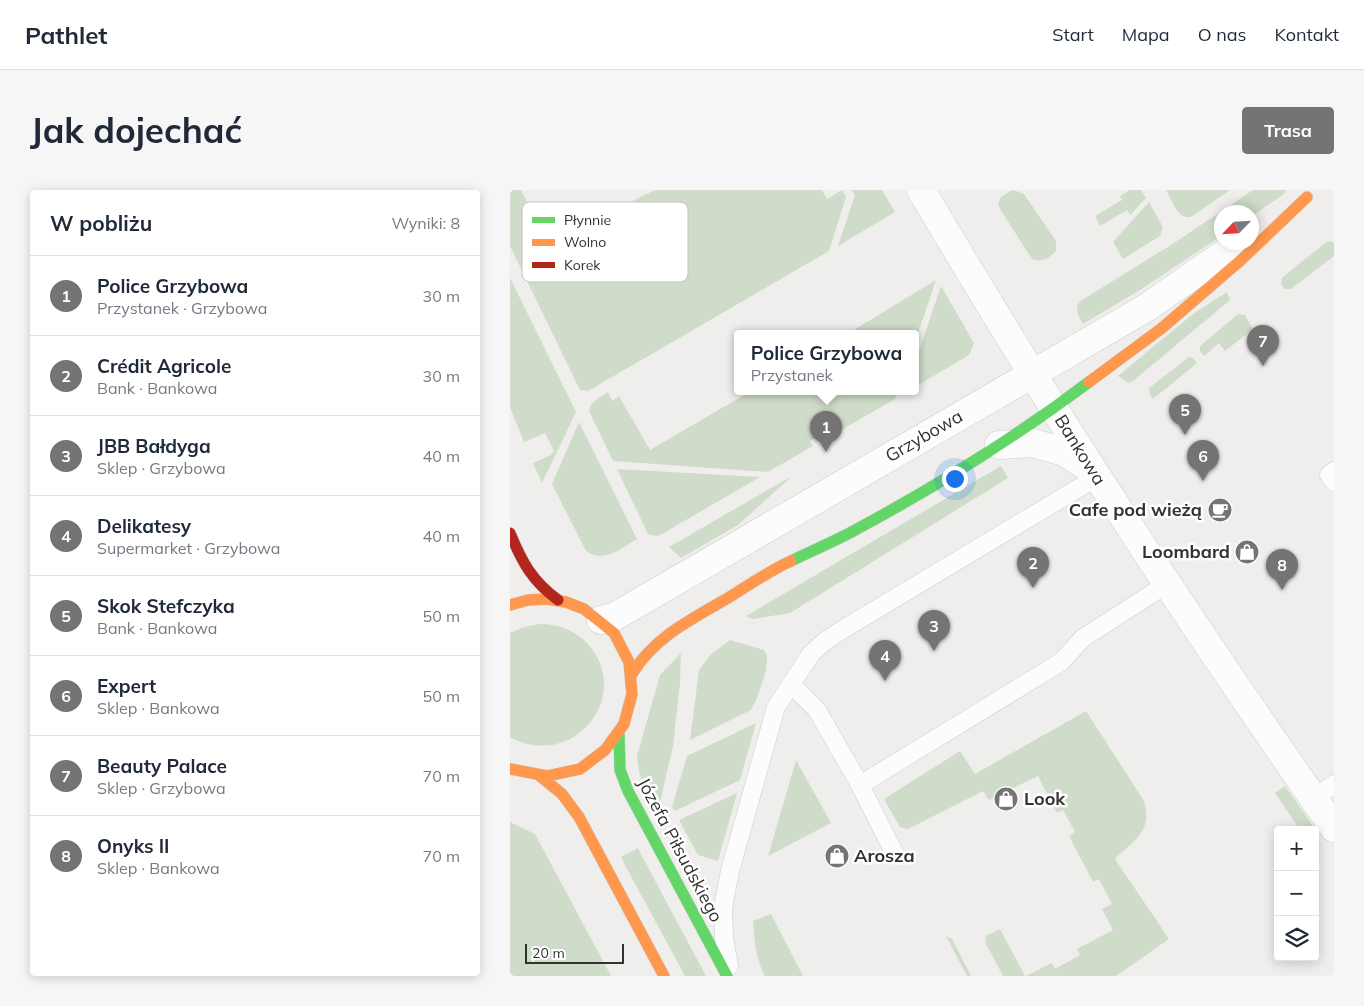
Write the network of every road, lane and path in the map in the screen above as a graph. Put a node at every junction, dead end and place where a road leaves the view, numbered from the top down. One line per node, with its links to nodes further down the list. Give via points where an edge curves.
1 (921, 190): 5 (street, Bankowa)
2 (1311, 194): 3 (street); 6 (street, via 1162,328)
3 (1259, 230)
4 (1229, 250): 5 (street, Grzybowa, via 1146,308)
5 (1032, 373): 6 (street, Bankowa); 15 (street, Grzybowa, via 614,617)
6 (1054, 409): 7 (street); 9 (street, Bankowa)
7 (999, 445): 9 (street, via 1033,443 1064,452); 16 (street, via 856,530 780,566 674,630 652,647)
8 (1334, 471): 10 (lane, via 1329,475)
9 (1095, 474): 12 (street, Bankowa); 17 (lane, via 825,641 811,654)
10 (1334, 482)
11 (510, 533): 13 (street, via 530,575)
12 (1167, 584): 21 (lane, via 1083,638 1061,662); 22 (street, Bankowa)
13 (558, 600): 14 (street, via 535,599); 15 (street, via 580,607)
14 (510, 606)
15 (601, 620): 16 (street, via 616,636)
16 (632, 674): 18 (street, via 630,709)
17 (791, 684): 21 (lane, via 817,710); 27 (lane, via 776,707 730,871 723,908 724,938)
18 (619, 735): 20 (street, via 604,753 585,766 563,774); 26 (street, Józefa Piłsudskiego, via 620,770 628,791)
19 (510, 770): 20 (street)
20 (540, 776): 25 (street, via 563,794 579,817)
21 (860, 785): 24 (lane)
22 (1324, 791): 23 (street, Bankowa)
23 (1334, 828)
24 (895, 854)
25 (664, 976)
26 (727, 976)
27 (732, 976)

